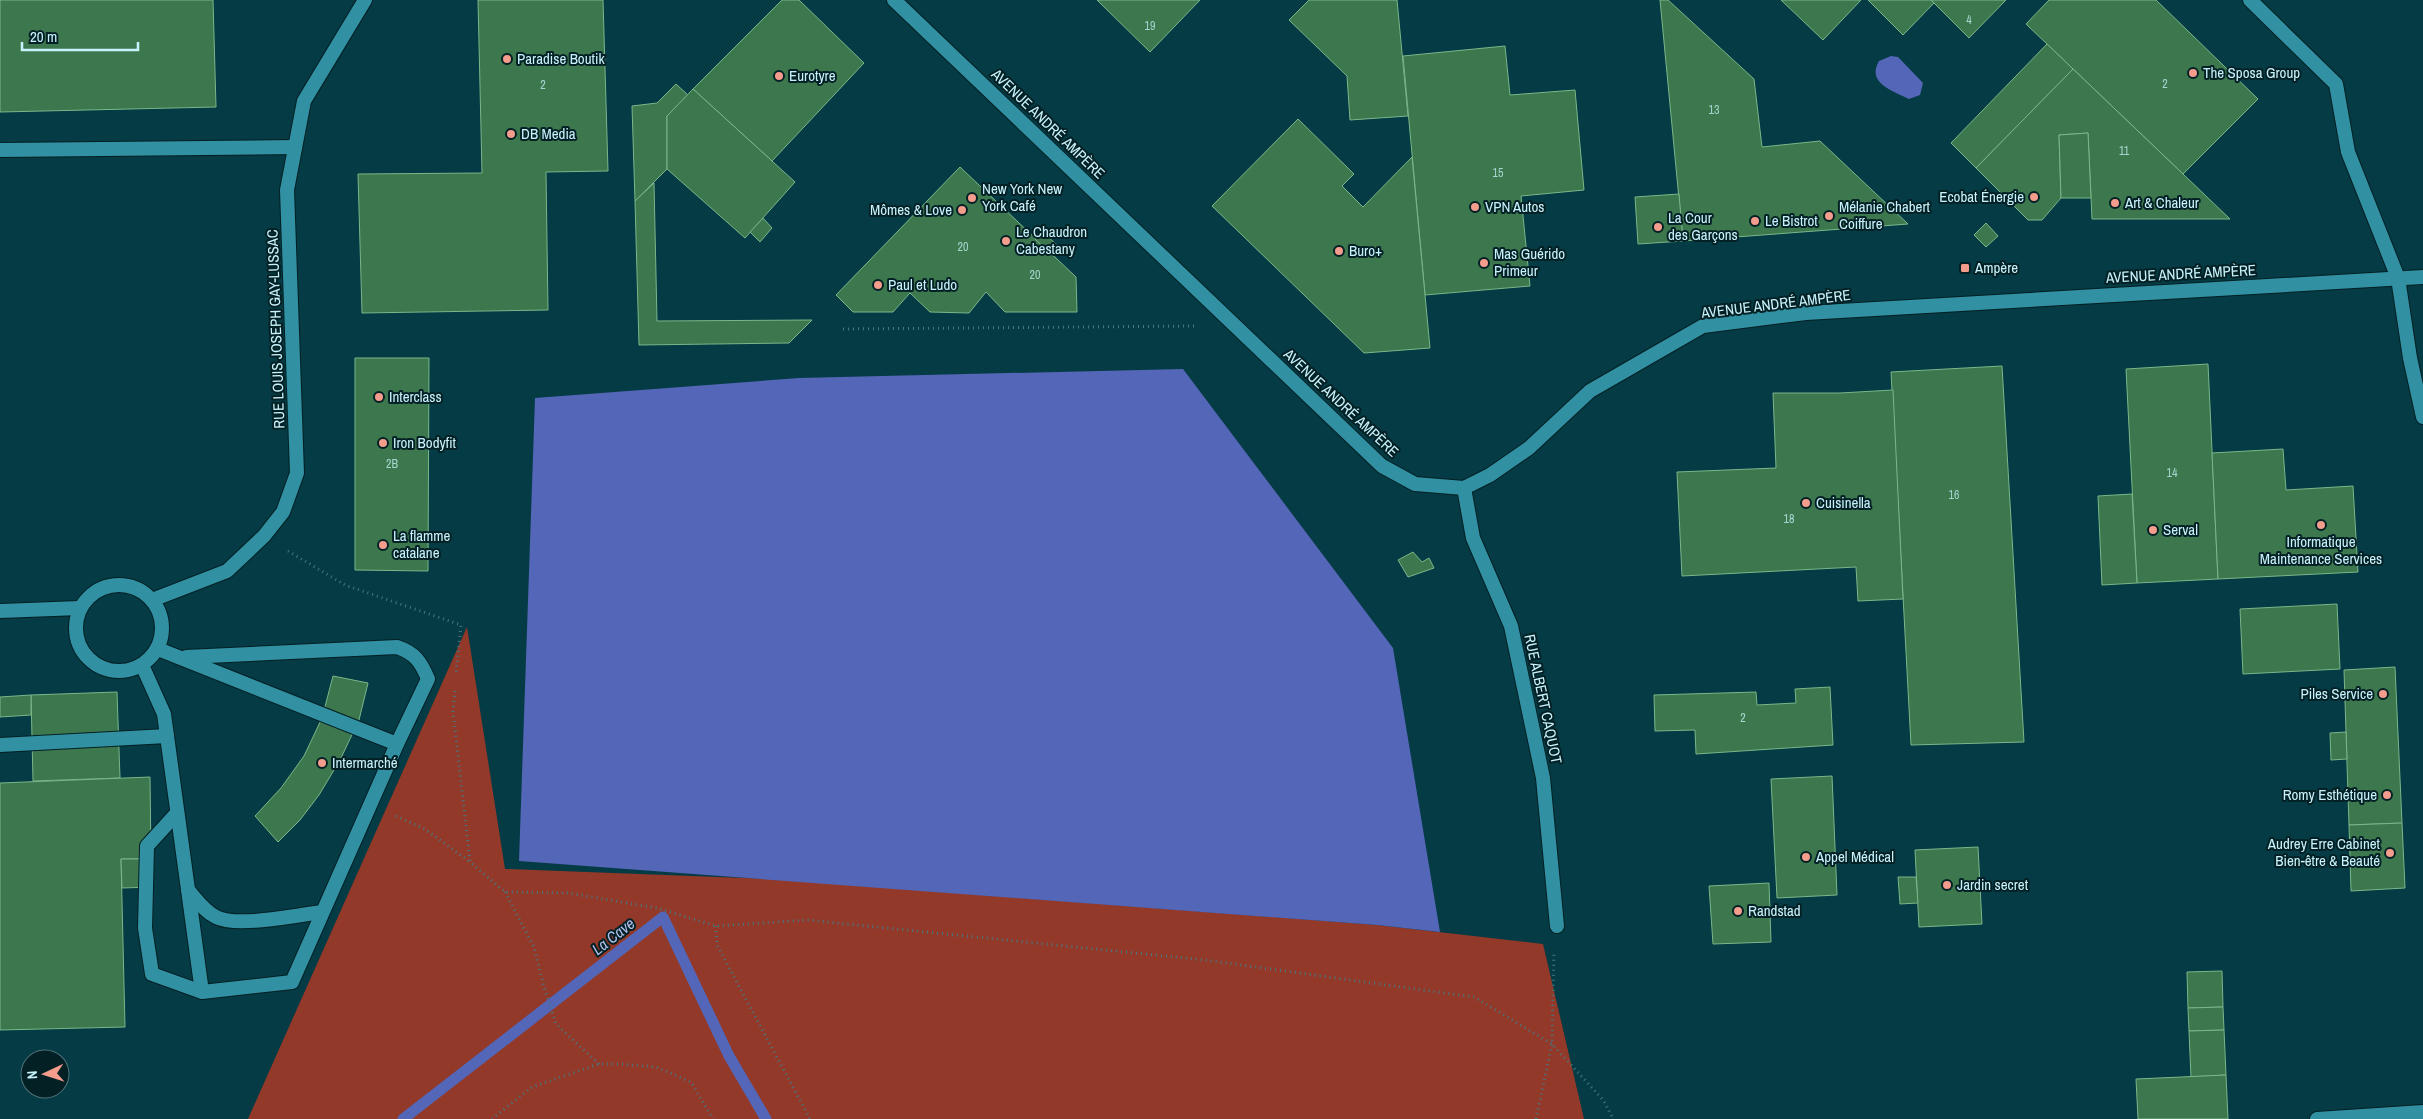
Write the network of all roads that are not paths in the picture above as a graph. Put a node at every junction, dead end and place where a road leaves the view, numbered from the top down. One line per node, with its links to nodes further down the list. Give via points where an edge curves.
1 (365, 0): 4 (street, RUE LOUIS JOSEPH GAY-LUSSAC, via 304,101)
2 (894, 0): 9 (street, AVENUE ANDRÉ AMPÈRE, via 1382,466 1415,484)
3 (2250, 0): 7 (street, via 2336,84 2348,152)
4 (295, 147): 5 (street); 10 (street, RUE LOUIS JOSEPH GAY-LUSSAC, via 287,190 297,473 283,512 264,536 226,571)
5 (0, 150)
6 (2423, 277): 7 (street, AVENUE ANDRÉ AMPÈRE)
7 (2398, 278): 8 (street); 9 (street, AVENUE ANDRÉ AMPÈRE, via 1806,313 1703,326 1590,391 1529,448 1490,475)
8 (2423, 417)
9 (1464, 488): 22 (street, RUE ALBERT CAQUOT, via 1472,538 1511,626 1543,778)
10 (152, 600): 11 (street, via 141,590 128,585 114,585 89,596); 13 (street, via 162,623)
11 (80, 608): 12 (street); 15 (street, via 76,635 80,649 89,660 114,672 129,671)
12 (0, 610)
13 (158, 649): 14 (street); 15 (street)
14 (180, 658): 17 (street); 17 (street, via 403,649 421,663 428,679)
15 (142, 665): 16 (street, via 164,714)
16 (167, 736): 18 (street); 19 (street)
17 (397, 744): 21 (street)
18 (0, 745)
19 (177, 813): 20 (street); 23 (street, via 147,846 145,928 152,974)
20 (188, 890): 21 (street, via 215,917 232,922); 23 (street)
21 (322, 912): 23 (street, via 292,982)
22 (1557, 926)
23 (202, 992)
24 (2423, 1112): 25 (street)
25 (2317, 1119)

